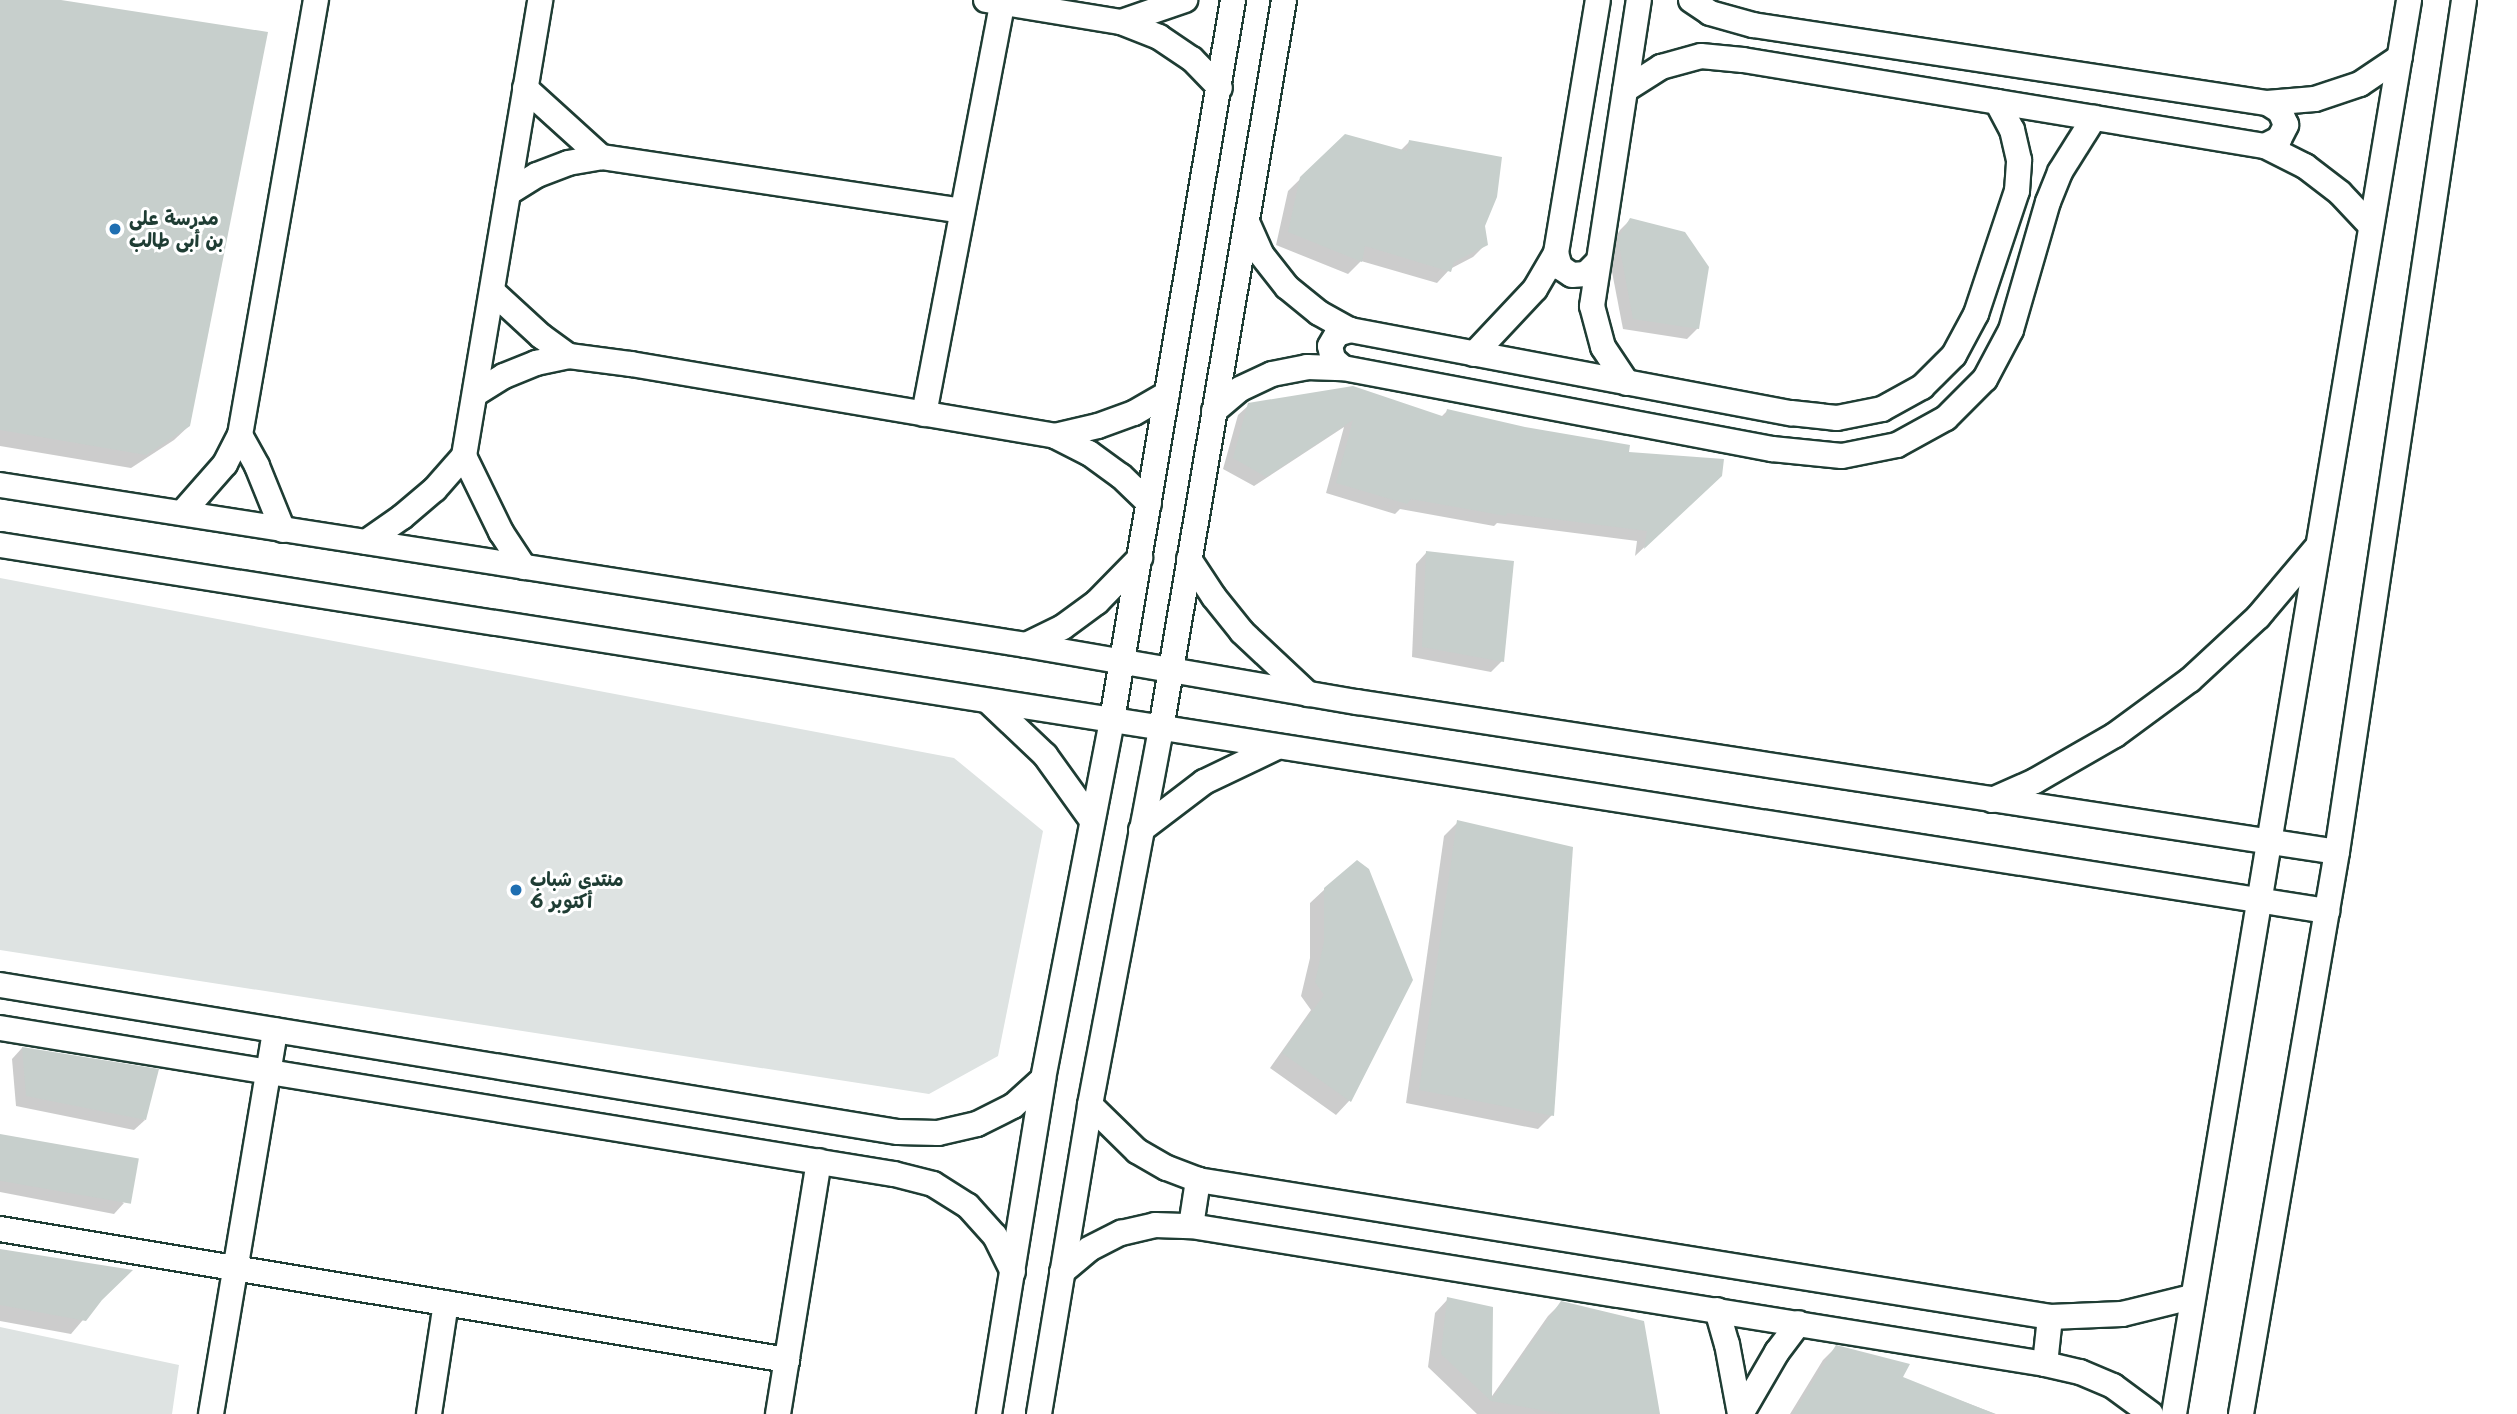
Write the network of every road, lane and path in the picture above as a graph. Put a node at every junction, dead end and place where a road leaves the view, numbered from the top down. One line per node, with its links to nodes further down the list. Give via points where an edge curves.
1 (316, 0): 42 (street)
2 (540, 0): 16 (street)
3 (1185, 0): 12 (street)
4 (1234, 0): 17 (street)
5 (1284, 0): 27 (street)
6 (1598, 0): 30 (street)
7 (1639, 0): 18 (street)
8 (1691, 0): 13 (street, via 1710,13)
9 (2409, 0): 14 (street)
10 (2464, 0): 67 (street)
11 (997, 1): 12 (street); 25 (street)
12 (1121, 22): 17 (street, via 1158,37 1192,59)
13 (1753, 25): 15 (street, via 1740,27 1732,38 1733,51); 20 (street)
14 (2400, 57): 20 (street, via 2360,84 2315,99); 28 (street)
15 (1743, 60): 18 (street, via 1701,56 1661,66); 19 (street)
16 (525, 88): 23 (street); 24 (street)
17 (1220, 88): 39 (street)
18 (1626, 90): 31 (street)
19 (1997, 103): 21 (street); 26 (street, via 2012,130 2018,160 2017,191)
20 (2267, 103): 22 (street, via 2280,111 2286,125 2279,139)
21 (2094, 118): 22 (street); 29 (street, via 2060,172)
22 (2265, 146): 28 (street, via 2305,166 2340,193)
23 (601, 157): 24 (street, via 537,175); 25 (street)
24 (508, 193): 32 (street)
25 (962, 211): 41 (street)
26 (2007, 220): 29 (street, via 2014,211 2035,212 2041,222); 37 (street, via 1976,314 1954,355 1922,387 1882,409 1837,418 1791,414)
27 (1247, 222): 33 (street, via 1261,254 1287,286 1319,313); 40 (street)
28 (2371, 226): 51 (street)
29 (2040, 233): 36 (street, via 2011,330 1985,379 1946,418 1897,445 1842,456 1772,449)
30 (1556, 253): 31 (street, via 1560,267 1572,275 1586,274); 34 (street, via 1535,289)
31 (1596, 264): 37 (street, via 1592,306 1603,347)
32 (492, 290): 35 (street); 38 (street)
33 (1350, 330): 34 (street); 36 (street, via 1338,334 1330,346 1333,359)
34 (1474, 354): 37 (street)
35 (569, 356): 38 (street, via 515,372); 41 (street)
36 (1343, 368): 40 (street, via 1307,367 1272,374 1240,389)
37 (1627, 383)
38 (475, 394): 44 (street)
39 (1167, 394): 43 (street, via 1134,413); 46 (street)
40 (1214, 411): 53 (street)
41 (924, 414): 43 (street)
42 (240, 435): 47 (street, via 225,464); 48 (street)
43 (1055, 436): 46 (street, via 1089,453)
44 (464, 456): 49 (street, via 435,489); 54 (street, via 496,523)
45 (0, 485): 47 (street)
46 (1149, 503): 52 (street)
47 (182, 513): 48 (street)
48 (283, 530): 49 (street)
49 (366, 542): 54 (street)
50 (0, 545): 59 (street)
51 (2319, 545): 63 (street, via 2258,617 2181,687 2095,747); 66 (street)
52 (1140, 558): 55 (street, via 1097,603); 56 (street)
53 (1189, 559): 57 (street); 58 (street, via 1242,632)
54 (524, 567): 55 (street)
55 (1026, 645): 56 (street)
56 (1122, 663): 57 (street); 60 (street)
57 (1170, 672): 58 (street); 61 (street)
58 (1309, 694): 63 (street)
59 (988, 700): 60 (street); 64 (street, via 1045,755)
60 (1112, 720): 61 (street); 64 (street)
61 (1161, 729): 62 (street); 65 (street)
62 (1275, 748): 65 (street, via 1204,782); 68 (street)
63 (1992, 800): 66 (street)
64 (1091, 820): 74 (street)
65 (1141, 830): 75 (street)
66 (2270, 842): 67 (street); 68 (street)
67 (2337, 852): 69 (street)
68 (2260, 900): 69 (street); 83 (street)
69 (2327, 911): 99 (street)
70 (0, 985): 72 (street)
71 (0, 1028): 73 (street)
72 (275, 1030): 73 (street); 74 (street, via 898,1132 938,1133 977,1125 1013,1106)
73 (268, 1072): 76 (street); 80 (street)
74 (1043, 1079): 81 (street)
75 (1090, 1105): 77 (street, via 1137,1151); 82 (street)
76 (819, 1161): 81 (street, via 933,1184 968,1206 995,1236); 88 (street)
77 (1198, 1180): 78 (street); 86 (street)
78 (1191, 1226): 82 (street, via 1156,1225 1121,1233 1089,1249); 85 (street)
79 (0, 1229): 80 (street)
80 (236, 1268): 84 (street); 90 (street)
81 (1013, 1272): 93 (street)
82 (1062, 1272): 94 (street)
83 (2192, 1297): 86 (street, via 2122,1314); 98 (street)
84 (446, 1303): 88 (street); 91 (street)
85 (1717, 1310): 87 (street); 96 (street)
86 (2050, 1317): 89 (street)
87 (1799, 1323): 89 (street); 96 (street)
88 (787, 1360): 92 (street)
89 (2045, 1364): 97 (street, via 2113,1386)
90 (211, 1414)
91 (429, 1414)
92 (778, 1414)
93 (989, 1414)
94 (1039, 1414): 95 (street)
95 (1045, 1414)
96 (1740, 1414)
97 (2151, 1414)
98 (2174, 1414)
99 (2241, 1414)

